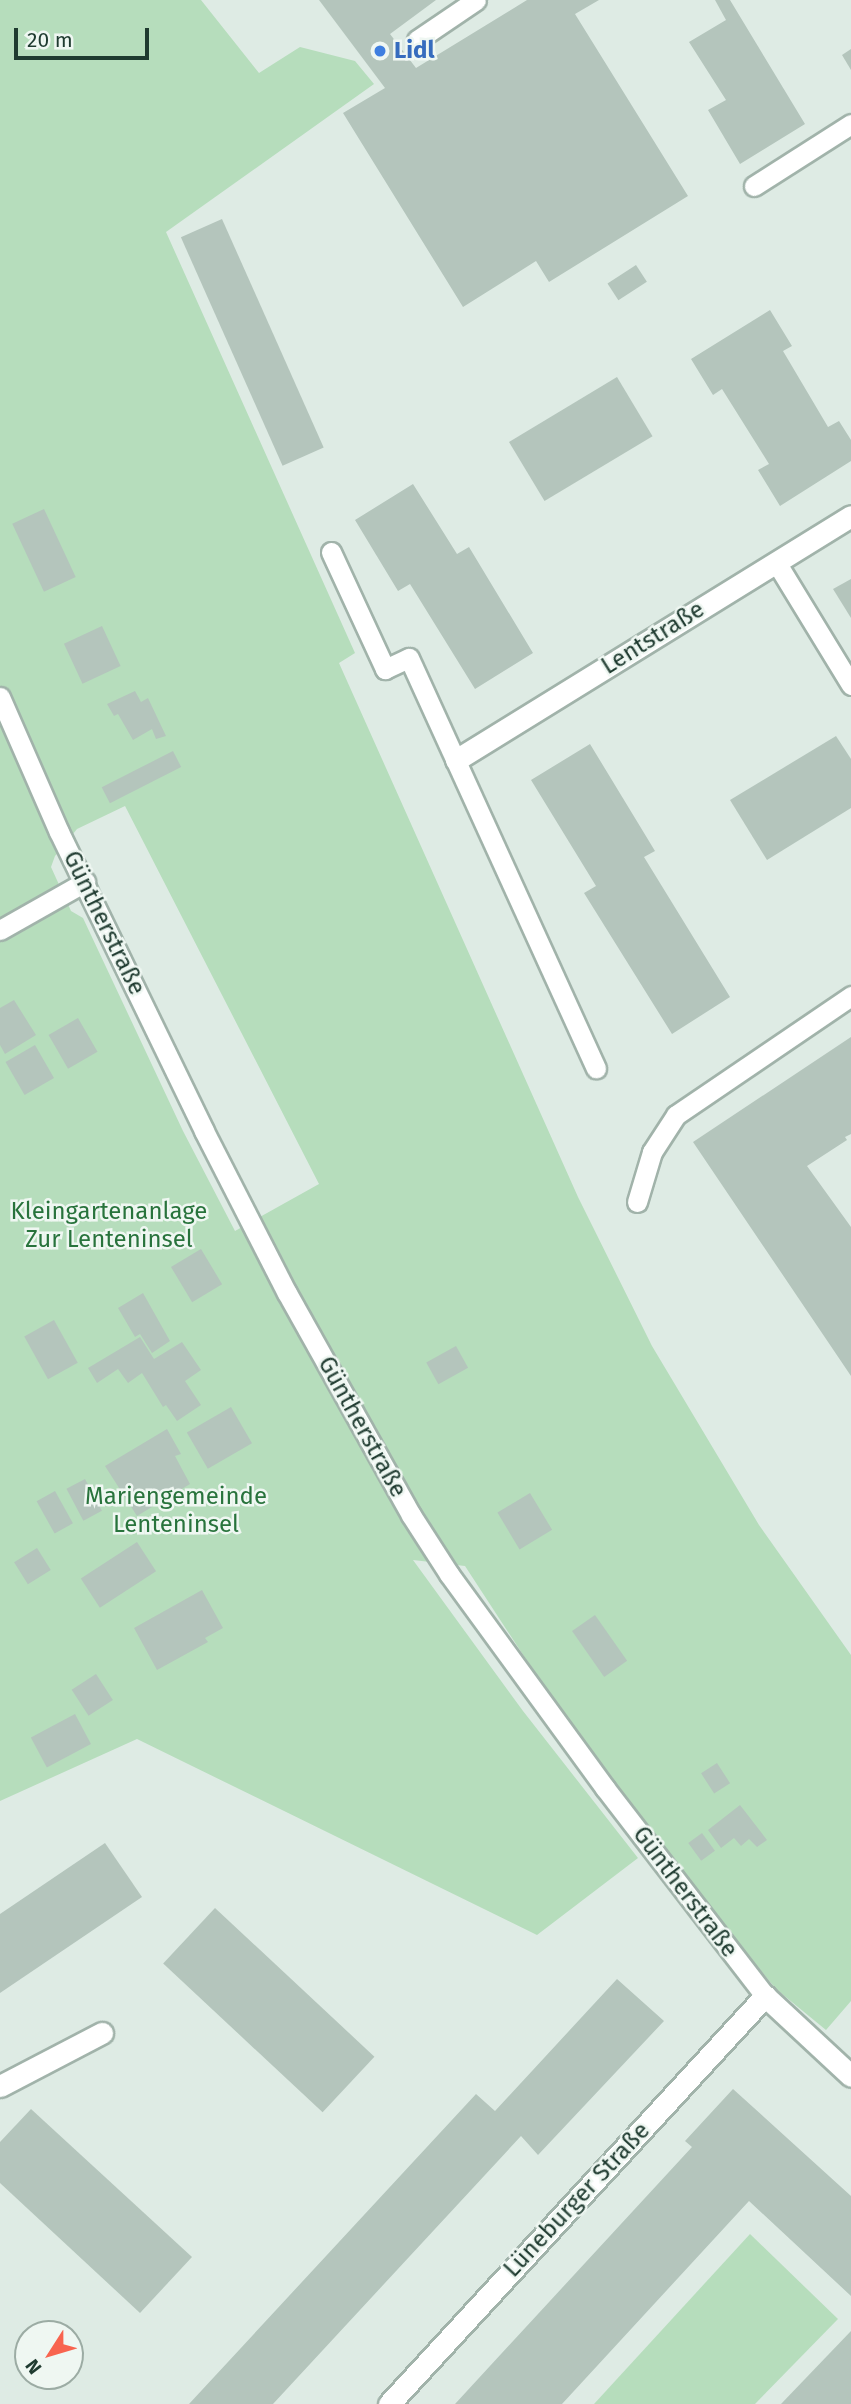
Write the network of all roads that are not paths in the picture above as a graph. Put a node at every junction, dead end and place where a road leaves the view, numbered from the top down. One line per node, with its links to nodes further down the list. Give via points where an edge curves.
1 (476, 0): 2 (lane)
2 (417, 40)
3 (851, 124): 4 (lane)
4 (754, 186)
5 (851, 516): 7 (street, Lentstraße)
6 (331, 552): 10 (lane, via 385,668 409,658)
7 (776, 562): 8 (lane); 10 (street, Lentstraße)
8 (851, 685)
9 (0, 697): 11 (lane, Güntherstraße)
10 (456, 760): 14 (lane)
11 (85, 882): 12 (lane); 16 (lane, Güntherstraße, via 210,1144 411,1515 605,1788)
12 (0, 930)
13 (851, 996): 15 (lane, via 676,1115 652,1152)
14 (596, 1068)
15 (637, 1202)
16 (765, 1996): 18 (street, Güntherstraße); 20 (street, Lüneburger Straße)
17 (102, 2033): 19 (street)
18 (851, 2076)
19 (0, 2086)
20 (389, 2404)

